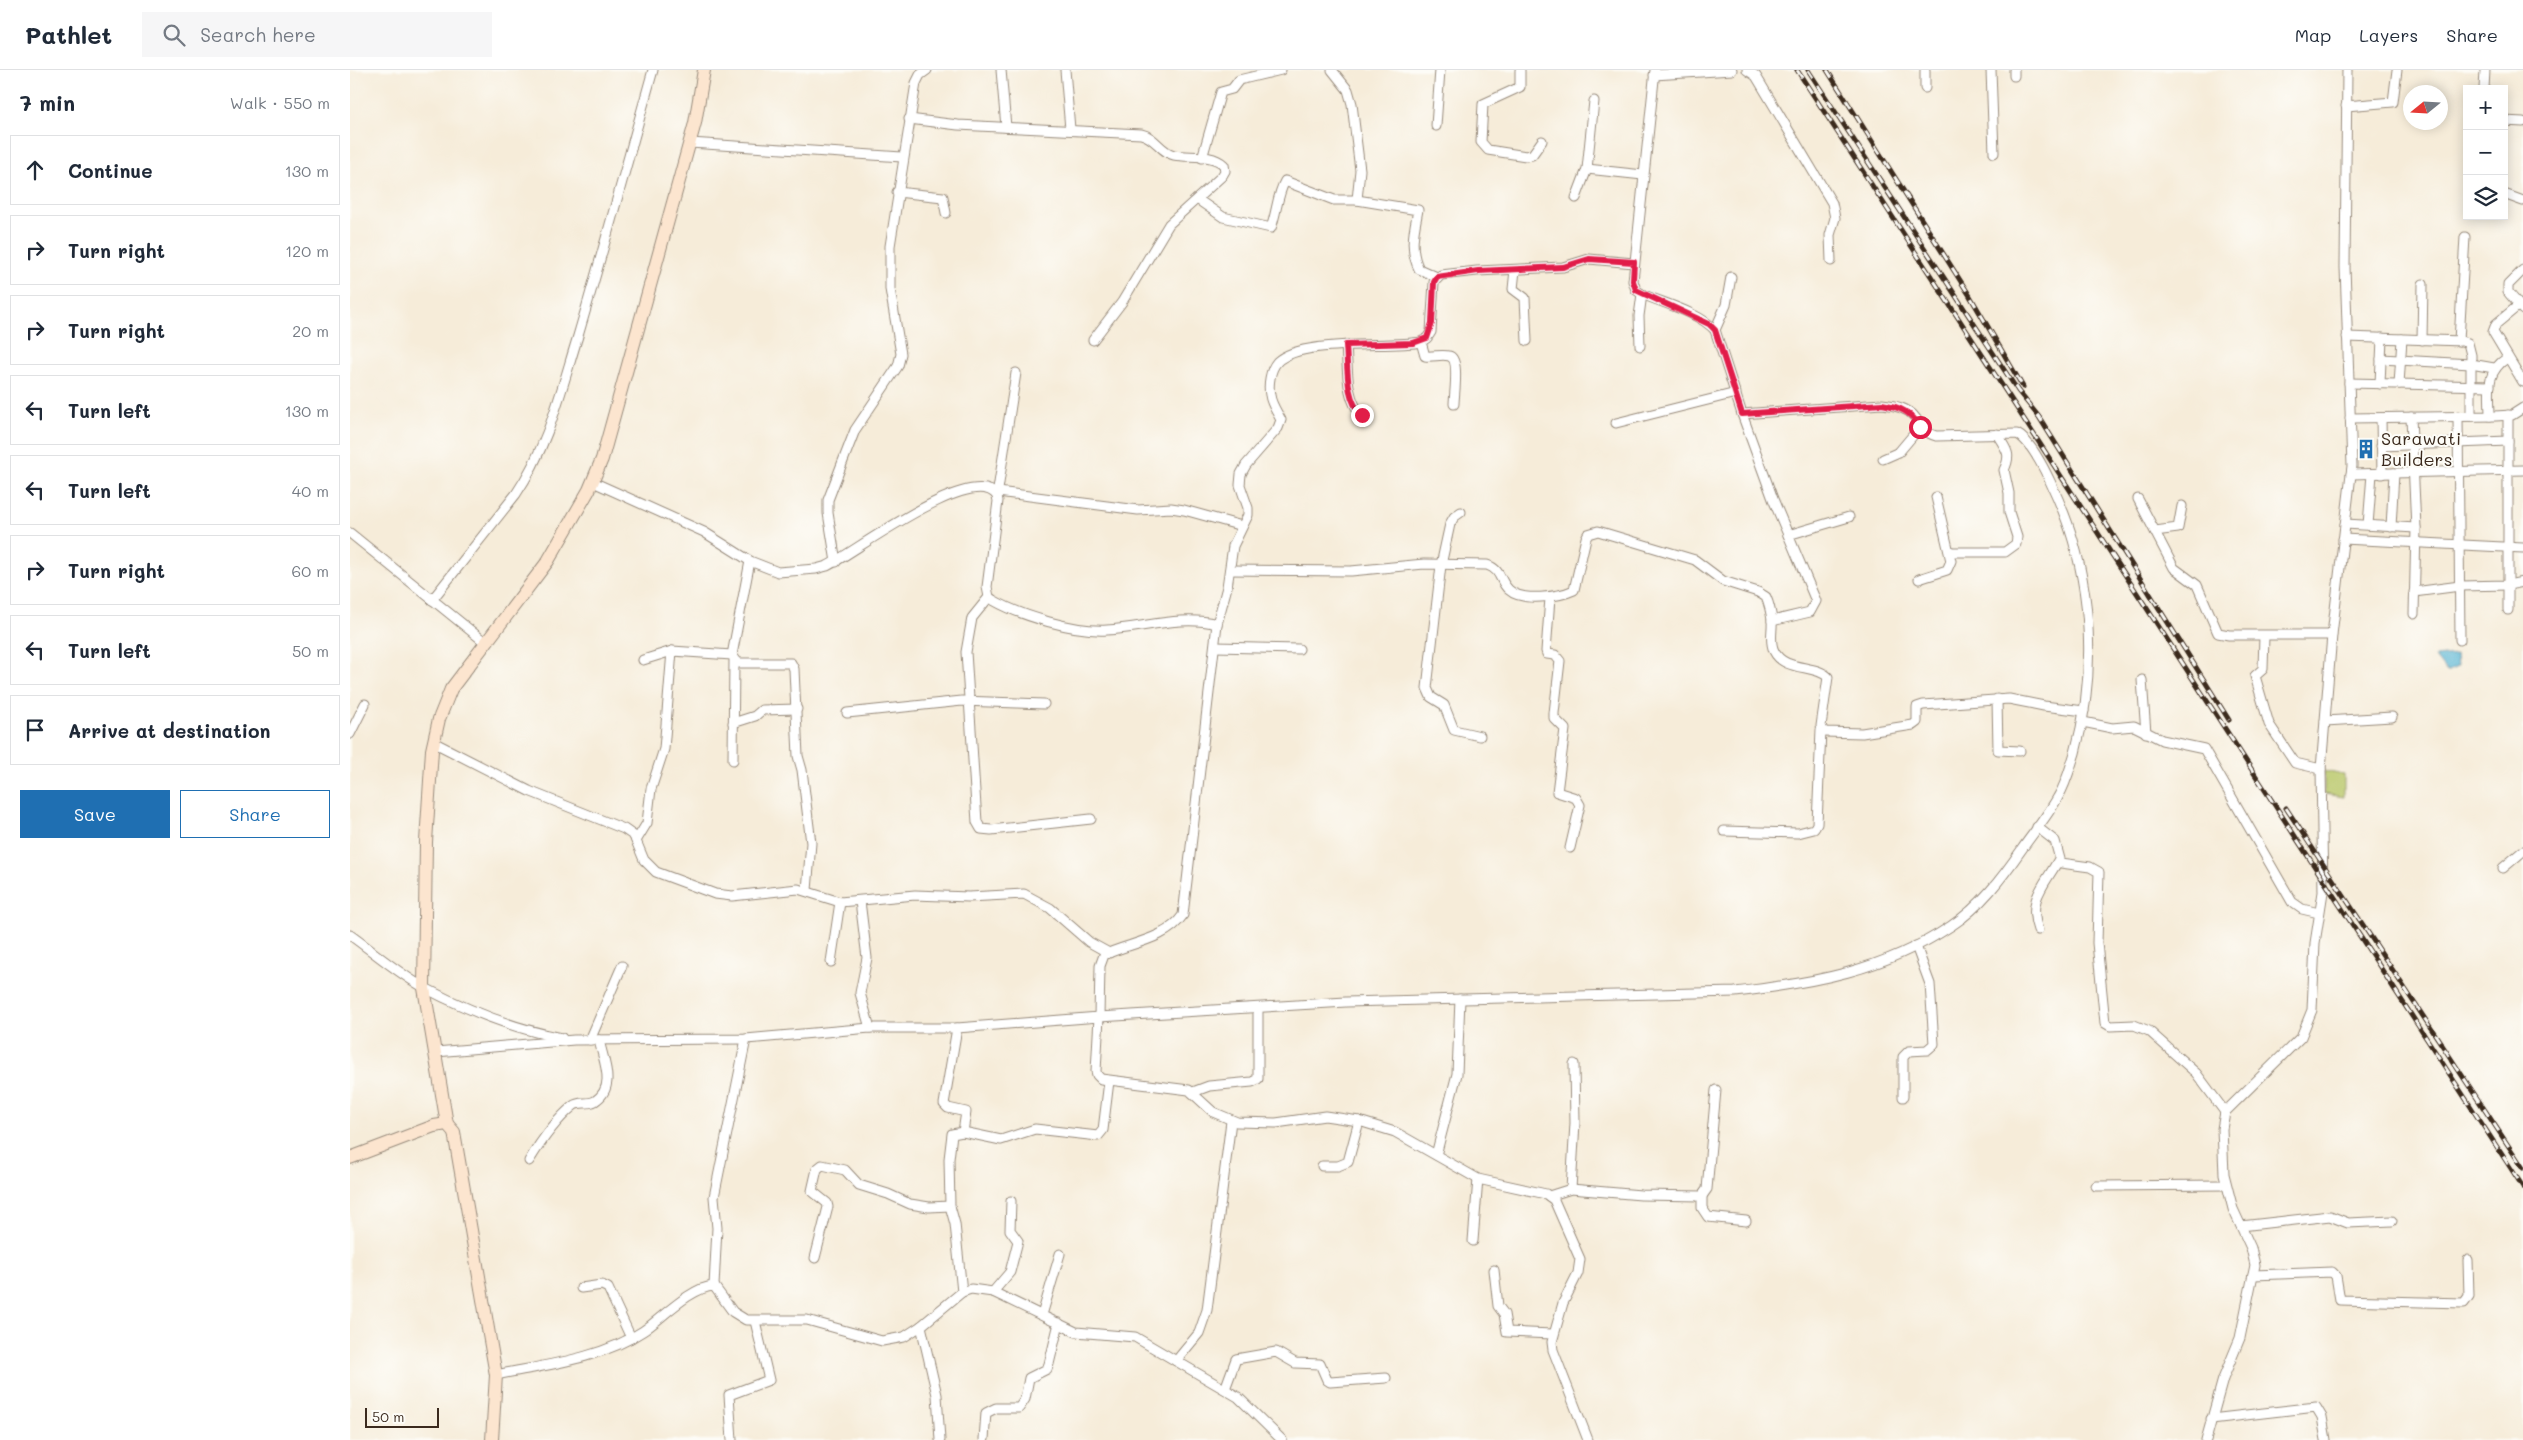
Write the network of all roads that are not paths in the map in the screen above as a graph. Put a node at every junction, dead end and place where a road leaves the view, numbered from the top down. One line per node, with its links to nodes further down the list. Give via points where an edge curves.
1 (653, 70): 135 (street, via 587,304 544,441 516,494)
2 (704, 70): 29 (street)
3 (927, 70): 22 (street, via 917,78)
4 (1001, 70): 26 (street)
5 (1065, 70): 27 (street)
6 (1281, 70): 32 (street, via 1239,80 1232,89 1221,92)
7 (1332, 70): 39 (street, via 1348,90 1352,104 1360,170)
8 (1440, 70): 25 (street)
9 (1520, 70): 28 (street, via 1520,87 1483,104 1481,142 1488,150 1526,156 1532,155)
10 (1732, 70): 17 (street)
11 (1747, 70): 43 (street, via 1756,76 1832,203 1835,218 1830,235)
12 (1925, 70): 19 (street)
13 (1991, 70): 30 (street)
14 (2347, 70): 21 (street)
15 (2397, 70): 21 (street, via 2393,102)
16 (2485, 70): 18 (street)
17 (1655, 72): 34 (street)
18 (2484, 85)
19 (1925, 88)
20 (1594, 101): 33 (street)
21 (2346, 106): 53 (street)
22 (909, 119): 26 (street); 31 (street)
23 (2508, 120): 24 (street)
24 (2523, 122)
25 (1436, 126)
26 (1006, 127): 27 (street)
27 (1070, 130): 32 (street, via 1149,136 1173,155)
28 (1542, 141)
29 (690, 143): 31 (street); 103 (street, via 602,459)
30 (1994, 153)
31 (902, 157): 35 (street)
32 (1202, 158): 38 (street, via 1220,161 1225,171)
33 (1588, 169): 34 (street); 37 (street)
34 (1643, 175): 44 (street)
35 (897, 192): 41 (street, via 943,197); 125 (street, via 888,268 901,354 898,366 855,430 828,500)
36 (2508, 195): 40 (street)
37 (1576, 198)
38 (1197, 199): 39 (street, via 1223,217 1271,228 1280,188 1285,180 1334,200); 56 (street, via 1169,224 1122,302)
39 (1357, 200): 47 (street, via 1418,210 1411,244 1416,263 1419,269)
40 (2523, 201)
41 (946, 212)
42 (2465, 237): 59 (street)
43 (1831, 261)
44 (1634, 262): 45 (street, via 1594,259 1563,267); 50 (street, via 1633,281 1636,290)
45 (1515, 270): 47 (street); 58 (street, via 1513,289 1526,301)
46 (2523, 270): 51 (street, via 2508,285 2508,292)
47 (1437, 277): 60 (street, via 1430,332)
48 (1731, 277): 52 (street, via 1726,305)
49 (2423, 284): 57 (street)
50 (1642, 294): 52 (street, via 1693,316); 62 (street)
51 (2521, 308): 63 (street, via 2493,328)
52 (1715, 330): 75 (street)
53 (2347, 338): 54 (street); 70 (street)
54 (2382, 338): 55 (street); 64 (street)
55 (2402, 339): 57 (street); 65 (street)
56 (1094, 340)
57 (2422, 340): 59 (street)
58 (1526, 341)
59 (2459, 341): 66 (street, via 2468,343)
60 (1421, 342): 61 (street); 76 (street, via 1425,356 1454,358)
61 (1346, 345): 79 (street, via 1353,405); 112 (street, via 1289,356 1276,364 1269,393 1280,420 1278,428 1241,474 1240,485 1248,508)
62 (1640, 346)
63 (2507, 358): 67 (street); 69 (street)
64 (2381, 359): 65 (street); 71 (street)
65 (2401, 360): 66 (street); 72 (street)
66 (2471, 364): 67 (street); 73 (street)
67 (2494, 368): 74 (street)
68 (1016, 373): 104 (street)
69 (2523, 382)
70 (2348, 383): 71 (street); 85 (street)
71 (2380, 384): 72 (street)
72 (2400, 384): 73 (street)
73 (2471, 386): 74 (street); 82 (street)
74 (2490, 386): 83 (street)
75 (1736, 393): 78 (street); 87 (street)
76 (1454, 404)
77 (2523, 408): 80 (street)
78 (1742, 414): 88 (street, via 1882,404 1912,415); 117 (street)
79 (1362, 415)
80 (2508, 415): 83 (street); 90 (street)
81 (2458, 416): 82 (street); 84 (street); 91 (street)
82 (2471, 416): 83 (street)
83 (2490, 416)
84 (2411, 417): 86 (street); 92 (street)
85 (2350, 418): 86 (street); 100 (street)
86 (2381, 418): 93 (street)
87 (1616, 423)
88 (1920, 427): 89 (street, via 1936,436); 94 (street, via 1899,452)
89 (1997, 434): 123 (street, via 2010,460 2004,474 2010,494 2009,512 2016,544 2005,552); 155 (street, via 2017,434 2033,448 2071,533 2085,588 2089,663)
90 (2508, 441): 91 (street); 95 (street)
91 (2458, 444): 92 (street); 97 (street)
92 (2412, 445): 93 (street); 99 (street)
93 (2381, 446): 102 (street)
94 (1883, 459)
95 (2509, 470): 96 (street); 97 (street); 121 (street)
96 (2523, 470)
97 (2458, 472): 99 (street); 120 (street)
98 (2394, 473): 99 (street); 102 (street); 113 (street)
99 (2414, 473): 114 (street)
100 (2351, 474): 101 (street); 110 (street)
101 (2372, 474): 102 (street); 111 (street)
102 (2382, 474)
103 (592, 482): 124 (street, via 704,532); 143 (street, via 548,561)
104 (997, 494): 112 (street, via 1138,510 1170,508); 125 (street, via 982,489 939,499); 133 (street, via 987,587)
105 (1936, 497): 123 (street)
106 (2138, 499): 115 (street)
107 (2182, 506): 115 (street, via 2178,528)
108 (1461, 512): 126 (street, via 1450,524)
109 (1849, 517): 117 (street)
110 (2345, 524): 111 (street); 118 (street)
111 (2368, 525): 113 (street)
112 (1242, 526): 127 (street, via 1233,546)
113 (2391, 526): 114 (street)
114 (2416, 528): 119 (street)
115 (2155, 531): 141 (street, via 2174,568 2198,584 2218,633)
116 (350, 533): 135 (street)
117 (1788, 534): 138 (street, via 1816,601 1810,612)
118 (2343, 540): 119 (street); 140 (street)
119 (2416, 544): 120 (street); 132 (street)
120 (2459, 545): 121 (street); 130 (street)
121 (2508, 546): 122 (street); 131 (street)
122 (2523, 548)
123 (1950, 552): 128 (street, via 1951,562 1947,570)
124 (750, 561): 125 (street, via 778,572 816,570); 147 (street)
125 (836, 562)
126 (1441, 564): 127 (street, via 1351,571); 134 (street, via 1487,565 1501,574 1511,592); 164 (street, via 1428,693 1444,705 1454,730)
127 (1230, 570): 139 (street)
128 (1920, 579)
129 (2523, 582): 131 (street)
130 (2460, 586): 131 (street); 132 (street); 142 (street)
131 (2508, 586): 136 (street)
132 (2414, 592): 137 (street)
133 (989, 596): 139 (street, via 999,604 1030,616 1095,631 1194,619); 151 (street, via 972,618 967,635)
134 (1550, 598): 138 (street, via 1576,587 1586,538 1588,534 1598,532 1695,560 1723,581 1763,594); 173 (street, via 1546,651 1560,661 1554,718 1565,730 1556,787 1560,794 1576,798 1580,804)
135 (432, 600): 143 (street)
136 (2508, 610)
137 (2414, 614)
138 (1772, 621): 161 (street, via 1776,655 1828,678)
139 (1217, 624): 144 (street)
140 (2332, 635): 141 (street); 158 (street)
141 (2264, 636): 168 (street, via 2262,671 2255,676 2269,724 2295,763)
142 (2460, 640)
143 (486, 643): 165 (street, via 451,689 438,719)
144 (1216, 647): 145 (street); 184 (street, via 1183,915 1176,924 1143,942)
145 (1299, 649)
146 (672, 651): 147 (street); 148 (street); 172 (street, via 664,749 651,789 647,823)
147 (733, 658): 154 (street, via 742,664 790,663 794,669); 160 (street)
148 (644, 660)
149 (2142, 680): 162 (street)
150 (1997, 699): 155 (street, via 2018,699); 161 (street, via 1919,705 1915,724 1879,732); 166 (street, via 1998,750)
151 (969, 701): 153 (street); 156 (street); 169 (street, via 975,811 981,828 990,830)
152 (365, 704): 163 (street)
153 (1044, 704)
154 (797, 709): 160 (street, via 762,710 755,716); 177 (street, via 798,756 811,843)
155 (2084, 711): 159 (street)
156 (847, 713)
157 (2392, 716): 158 (street)
158 (2325, 721): 168 (street)
159 (2083, 722): 162 (street, via 2112,728 2130,725); 170 (street, via 2059,796)
160 (733, 723): 167 (street)
161 (1821, 730): 171 (street, via 1817,824 1814,829 1798,833)
162 (2146, 733): 180 (street, via 2204,749 2292,902 2302,909)
163 (350, 734)
164 (1480, 736)
165 (434, 742): 172 (street, via 529,791 624,829); 187 (street, via 426,842)
166 (2020, 750)
167 (733, 760)
168 (2321, 769): 180 (street, via 2323,892)
169 (1091, 820)
170 (2037, 827): 175 (street, via 2055,841); 183 (street, via 2003,877 1978,904 1951,926)
171 (1724, 831)
172 (636, 840): 177 (street, via 644,860 656,872 715,894 732,896)
173 (1570, 848)
174 (2523, 851): 176 (street)
175 (2059, 860): 181 (street, via 2034,902); 202 (street, via 2066,865 2096,869 2100,876 2097,951 2105,1023 2149,1031 2196,1073)
176 (2503, 868)
177 (807, 890): 179 (street)
178 (860, 901): 179 (street); 184 (street, via 915,895 1024,894 1050,908 1089,942); 191 (street, via 867,958 860,993)
179 (840, 902): 185 (street)
180 (2319, 913): 202 (street, via 2312,1010 2307,1027 2284,1055)
181 (2038, 930)
182 (350, 935): 187 (street)
183 (1916, 946): 188 (street, via 1857,971 1794,985 1735,992); 201 (street, via 1930,984 1934,1044 1927,1050 1909,1051 1903,1057)
184 (1108, 953): 190 (street, via 1100,966)
185 (830, 962)
186 (622, 966): 195 (street)
187 (424, 988): 194 (street, via 537,1033); 196 (street)
188 (1460, 999): 189 (street); 207 (street, via 1457,1074)
189 (1258, 1008): 190 (street); 200 (street, via 1258,1078 1252,1082 1209,1086)
190 (1099, 1017): 192 (street); 198 (street, via 1096,1075)
191 (870, 1028): 192 (street); 193 (street)
192 (957, 1028): 206 (street, via 944,1104 966,1112)
193 (746, 1039): 195 (street); 228 (street, via 714,1197 717,1228)
194 (574, 1040): 195 (street); 196 (street)
195 (594, 1040): 209 (street, via 608,1078 607,1087 596,1100 573,1106 544,1138)
196 (436, 1052): 205 (street)
197 (1574, 1064): 214 (street)
198 (1109, 1081): 200 (street); 206 (street, via 1103,1130 1098,1136 1036,1129 1001,1140)
199 (1716, 1090): 216 (street, via 1707,1189)
200 (1193, 1092): 203 (street, via 1213,1112)
201 (1903, 1097)
202 (2224, 1112): 212 (street)
203 (1231, 1121): 204 (street, via 1276,1123 1325,1116); 238 (street, via 1207,1310 1199,1333)
204 (1359, 1121): 207 (street, via 1395,1132); 210 (street, via 1348,1162)
205 (447, 1124): 208 (street); 239 (street, via 454,1132)
206 (963, 1132): 218 (street, via 954,1133 952,1137)
207 (1436, 1155): 211 (street)
208 (350, 1158)
209 (529, 1161)
210 (1322, 1166)
211 (1478, 1179): 215 (street); 222 (street)
212 (2226, 1185): 213 (street); 221 (street)
213 (2096, 1186)
214 (1571, 1189): 215 (street); 216 (street)
215 (1549, 1196): 236 (street, via 1560,1212 1580,1259 1578,1273)
216 (1702, 1196): 219 (street, via 1702,1208 1708,1217)
217 (1011, 1201): 231 (street, via 1010,1230 1018,1241 1010,1272)
218 (950, 1206): 224 (street, via 910,1204 859,1185 845,1170 822,1165 817,1169 812,1191 828,1207); 230 (street)
219 (1746, 1221)
220 (2392, 1221): 221 (street, via 2348,1223 2330,1216)
221 (2241, 1226): 227 (street, via 2254,1256)
222 (1473, 1241)
223 (1060, 1254): 232 (street)
224 (815, 1258)
225 (2468, 1260): 227 (street, via 2469,1296 2464,1303 2340,1300 2336,1276 2332,1272)
226 (1494, 1270): 236 (street, via 1498,1306 1504,1314 1508,1332)
227 (2253, 1275): 242 (street, via 2240,1338)
228 (714, 1286): 233 (street, via 740,1318); 237 (street, via 692,1294)
229 (582, 1288): 237 (street, via 608,1288)
230 (962, 1292): 231 (street); 235 (street)
231 (993, 1292): 232 (street)
232 (1042, 1315): 234 (street)
233 (756, 1321): 235 (street, via 807,1320 882,1341 904,1337); 244 (street, via 769,1380 729,1395)
234 (1059, 1323): 238 (street, via 1082,1333 1127,1335); 246 (street, via 1049,1364 1031,1375 1025,1399 1019,1408 996,1408 986,1413)
235 (921, 1326): 245 (street, via 938,1400)
236 (1552, 1334): 248 (street, via 1552,1350)
237 (630, 1338): 239 (street, via 565,1360)
238 (1176, 1361): 241 (street)
239 (496, 1375): 243 (street)
240 (1386, 1378): 241 (street, via 1330,1382 1320,1364 1295,1363 1276,1352 1236,1359)
241 (1225, 1389): 247 (street, via 1252,1409)
242 (2211, 1419): 249 (street); 250 (street, via 2316,1407 2322,1417)
243 (492, 1440)
244 (732, 1440)
245 (940, 1440)
246 (984, 1440)
247 (1282, 1440)
248 (1588, 1440)
249 (2206, 1440)
250 (2326, 1440)

